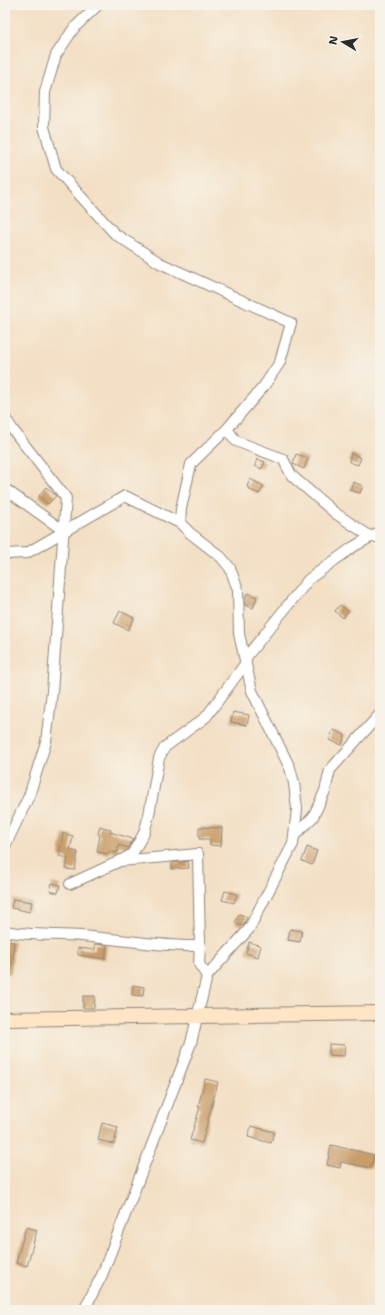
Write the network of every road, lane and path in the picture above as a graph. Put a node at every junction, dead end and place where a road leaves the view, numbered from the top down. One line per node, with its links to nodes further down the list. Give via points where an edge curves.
1 (98, 5): 3 (street, via 74,28 56,55 45,92 44,128 56,169 115,234 160,263 291,323 280,362 264,386)
2 (5, 418): 6 (street, via 66,498)
3 (228, 429): 5 (street, via 191,464); 7 (street, via 236,441 283,459 292,476 335,513)
4 (5, 489): 6 (street)
5 (180, 523): 6 (street, via 124,496); 9 (street, via 230,568 238,590 239,634)
6 (64, 531): 8 (street, via 27,553); 12 (street, via 46,742 29,796)
7 (377, 536): 9 (street, via 353,547 309,579 247,656)
8 (5, 554)
9 (245, 664): 11 (street, via 252,691 290,768 297,809); 13 (street, via 206,717 165,747 160,758 144,834 132,854)
10 (380, 714): 11 (street, via 330,770 325,791 313,817)
11 (294, 836): 17 (street, via 293,844 249,929)
12 (5, 846)
13 (120, 862): 14 (street); 16 (street, via 198,854)
14 (70, 884)
15 (5, 931): 16 (street)
16 (200, 946): 17 (street, via 199,964)
17 (207, 976): 19 (street)
18 (380, 1013): 19 (main road)
19 (198, 1016): 20 (main road); 21 (street, via 191,1043 104,1268)
20 (5, 1018)
21 (84, 1310)

